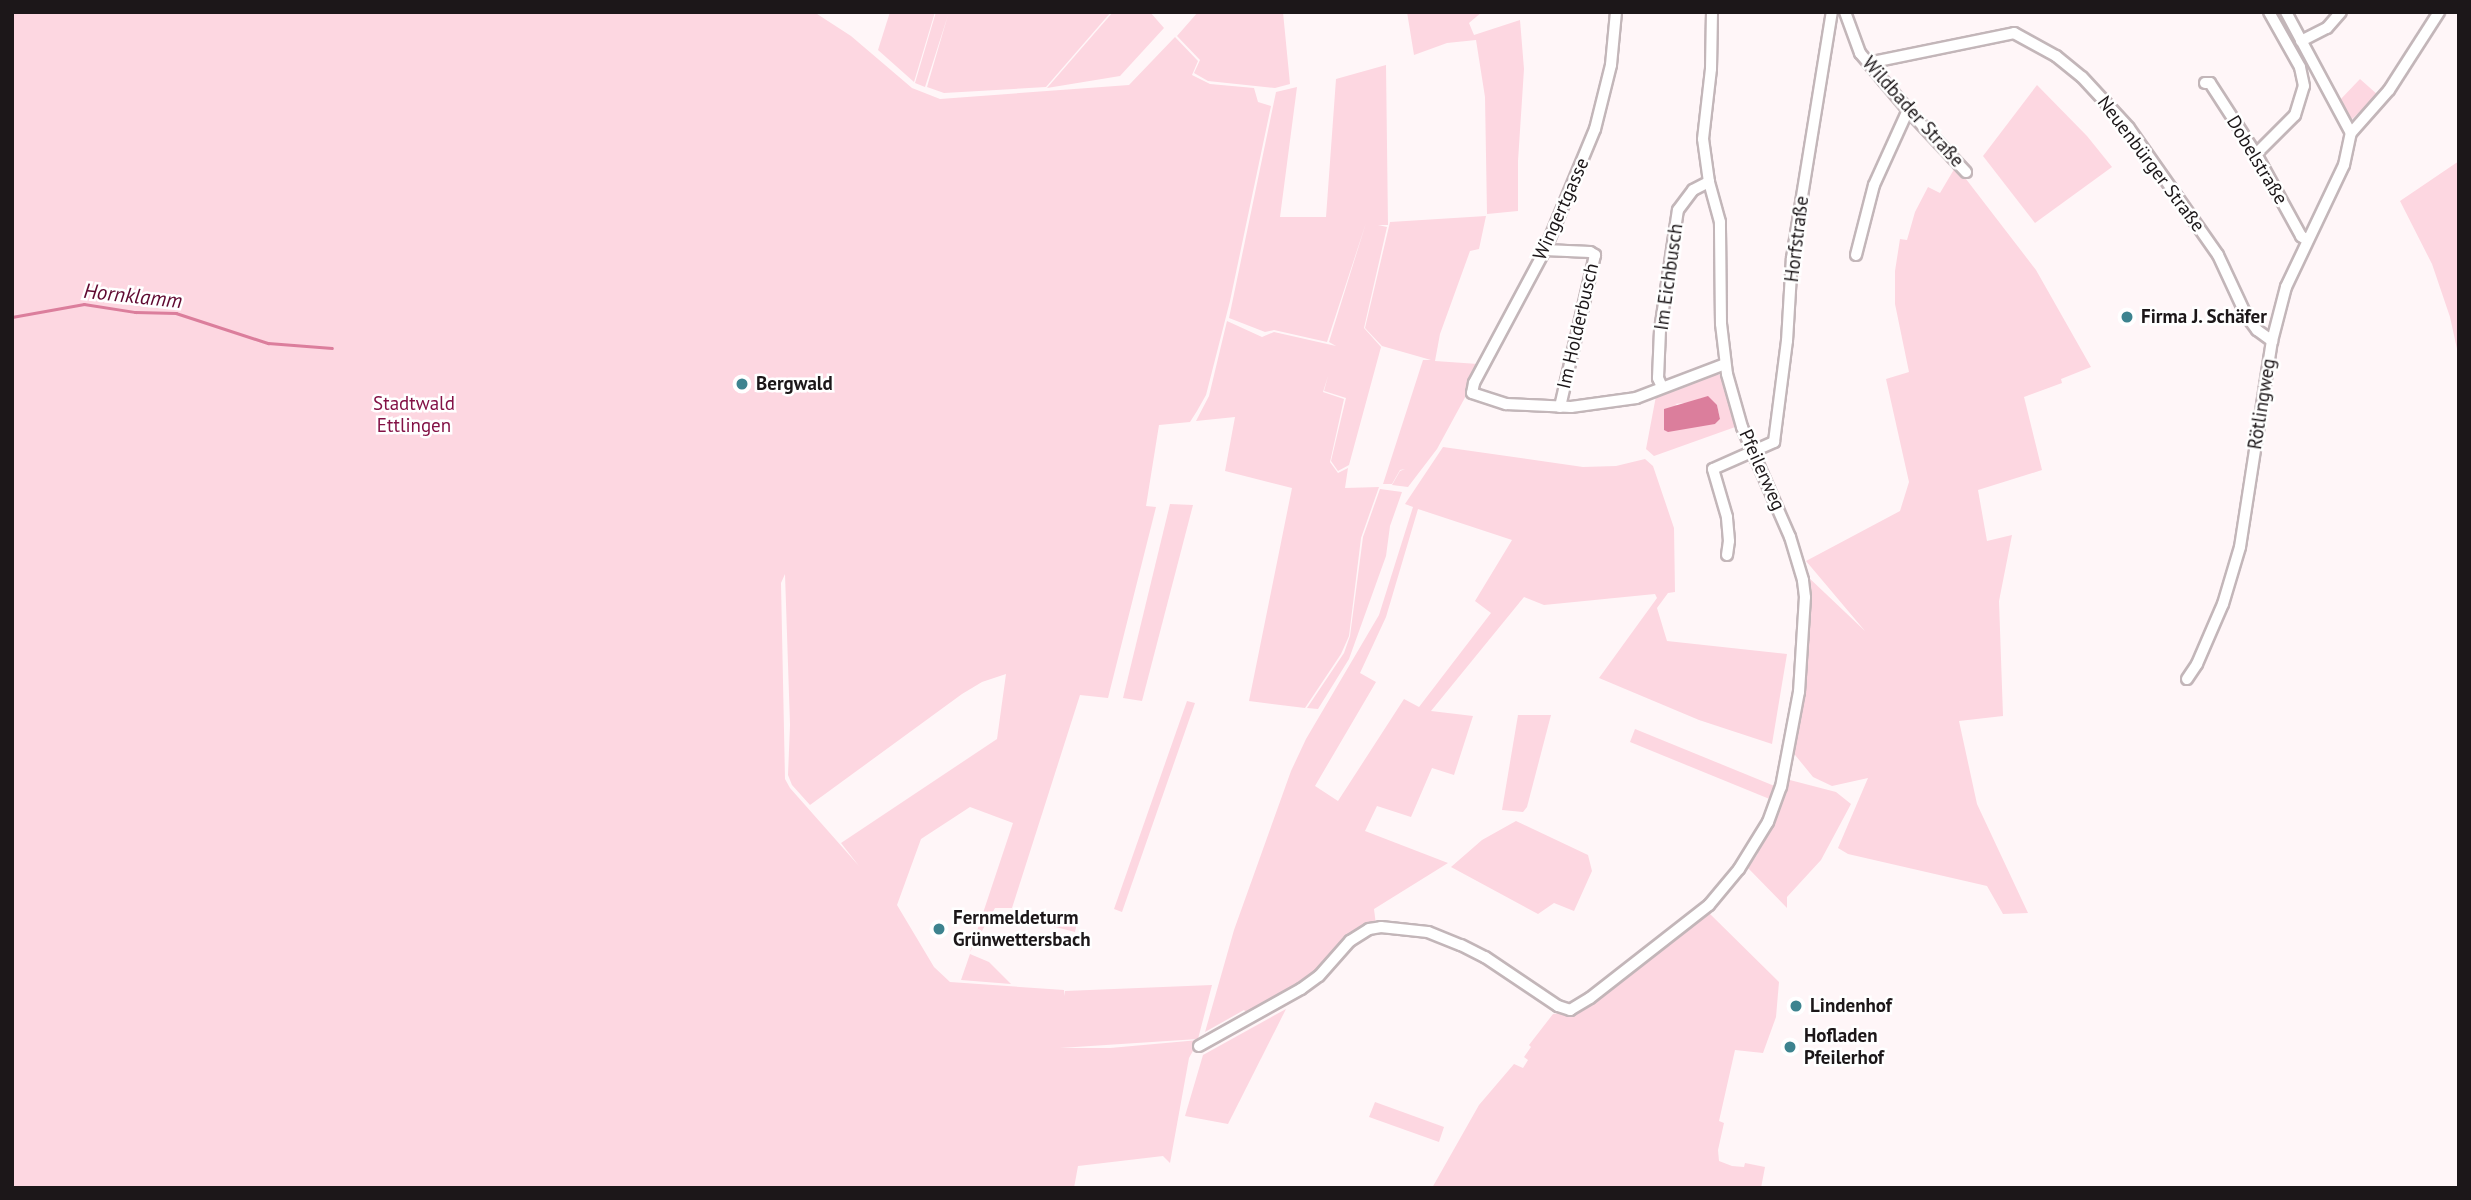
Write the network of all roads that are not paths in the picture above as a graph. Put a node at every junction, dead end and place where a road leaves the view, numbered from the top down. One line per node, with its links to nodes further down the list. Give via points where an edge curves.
1 (1616, 12): 18 (street, Wingertgasse, via 1611,65 1595,129)
2 (1712, 12): 16 (street, Pfeilerweg, via 1712,69 1703,139)
3 (1832, 12): 24 (street, Horfstraße, via 1792,258 1774,442)
4 (1845, 12): 10 (street, Wildbader Straße, via 1854,44)
5 (2269, 12): 14 (street, via 2300,67 2304,86 2295,116)
6 (2286, 12): 9 (street)
7 (2342, 12): 9 (street, via 2327,28)
8 (2439, 12): 13 (street, via 2389,90)
9 (2301, 41): 13 (street)
10 (1868, 63): 12 (street, Wildbader Straße); 20 (street, Neuenbürger Straße, via 2014,33 2056,56 2129,128 2218,254 2246,315)
11 (2205, 83): 14 (street, Dobelstraße, via 2210,83)
12 (1908, 110): 15 (street, Wildbader Straße); 19 (street, via 1874,185)
13 (2351, 133): 17 (street, Rötlingweg, via 2344,165)
14 (2256, 154): 17 (street, Dobelstraße)
15 (1966, 172)
16 (1709, 181): 21 (street, Pfeilerweg, via 1720,222); 22 (street, Im Eichbusch, via 1693,190 1678,210 1660,330 1658,378)
17 (2307, 240): 20 (street, Rötlingweg, via 2286,287)
18 (1545, 250): 23 (street, Im Holderbusch, via 1595,256); 23 (street, Wingertgasse, via 1472,393 1506,404)
19 (1856, 255)
20 (2272, 341): 26 (street, Rötlingweg, via 2240,547 2223,604)
21 (1725, 364): 22 (street); 24 (street, Pfeilerweg)
22 (1662, 387): 23 (street, via 1636,398)
23 (1560, 407)
24 (1753, 454): 25 (street, via 1713,469 1727,517); 27 (street, Pfeilerweg, via 1777,502 1803,579 1803,658 1783,777 1768,822 1739,869 1709,905 1570,1010 1485,957 1443,938 1404,927 1369,929 1350,941 1301,989)
25 (1727, 555)
26 (2186, 679)
27 (1199, 1046)

